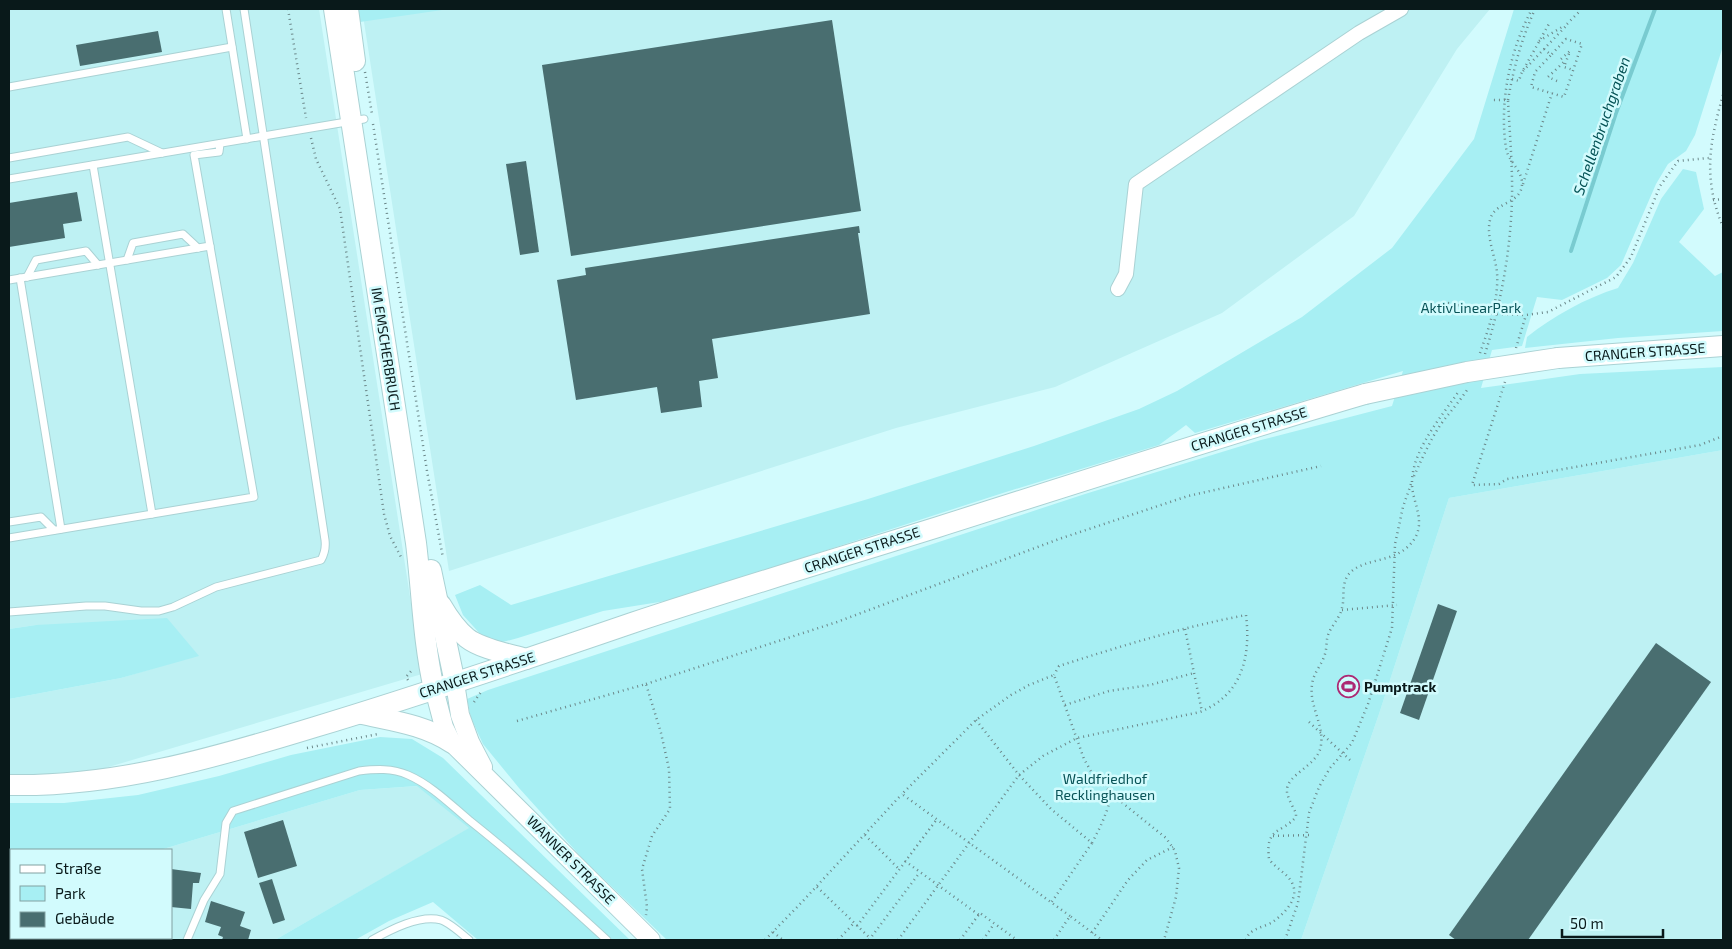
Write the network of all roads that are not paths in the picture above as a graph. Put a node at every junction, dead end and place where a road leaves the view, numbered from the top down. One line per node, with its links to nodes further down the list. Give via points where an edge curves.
1 (226, 9): 6 (lane)
2 (244, 9): 9 (lane)
3 (334, 9): 8 (main road, IM EMSCHERBRUCH)
4 (348, 9): 8 (main road, IM EMSCHERBRUCH)
5 (1401, 9): 23 (street, via 1359,33 1136,184 1126,274)
6 (232, 47): 7 (lane); 10 (lane)
7 (9, 87)
8 (357, 120): 9 (lane); 29 (main road, IM EMSCHERBRUCH, via 432,574)
9 (263, 137): 10 (lane); 30 (lane, via 325,540 326,548 321,560 216,587 159,611 86,606)
10 (247, 139): 11 (lane)
11 (220, 144): 12 (lane); 16 (lane, via 218,152 194,155)
12 (162, 154): 13 (lane, via 128,137); 14 (lane)
13 (9, 158)
14 (93, 165): 15 (lane); 19 (lane)
15 (9, 179)
16 (210, 246): 17 (lane); 25 (lane, via 254,497)
17 (198, 248): 18 (lane); 18 (lane, via 183,234 133,243)
18 (128, 260): 19 (lane)
19 (109, 263): 20 (lane); 25 (lane)
20 (98, 265): 21 (lane); 21 (lane, via 86,251 36,260)
21 (24, 278): 22 (lane); 27 (lane)
22 (9, 280)
23 (1118, 289)
24 (1723, 346): 31 (main road, CRANGER STRASSE, bridge, via 1558,358 1467,372 1366,394 1215,438)
25 (152, 514): 27 (lane)
26 (9, 522): 27 (lane, via 41,517)
27 (58, 530): 28 (lane)
28 (9, 538)
29 (429, 601): 31 (main road, via 468,639); 32 (main road, IM EMSCHERBRUCH); 33 (main road, IM EMSCHERBRUCH, via 426,651)
30 (9, 612)
31 (526, 659): 32 (main road, CRANGER STRASSE)
32 (455, 682): 33 (main road, CRANGER STRASSE); 36 (street, WANNER STRASSE, via 460,715)
33 (434, 689): 34 (main road, CRANGER STRASSE); 35 (street, WANNER STRASSE, via 444,727)
34 (360, 714): 35 (main road, via 417,725); 37 (main road, CRANGER STRASSE, via 168,769 82,782)
35 (452, 743): 36 (street, WANNER STRASSE)
36 (490, 780): 38 (street, WANNER STRASSE)
37 (9, 785)
38 (646, 935)
39 (187, 940): 42 (lane, via 204,900 220,874 226,823 233,811 359,771 379,769 407,775 439,795 501,845)
40 (372, 940): 41 (lane, via 425,918 443,920)
41 (469, 940)
42 (607, 940)

